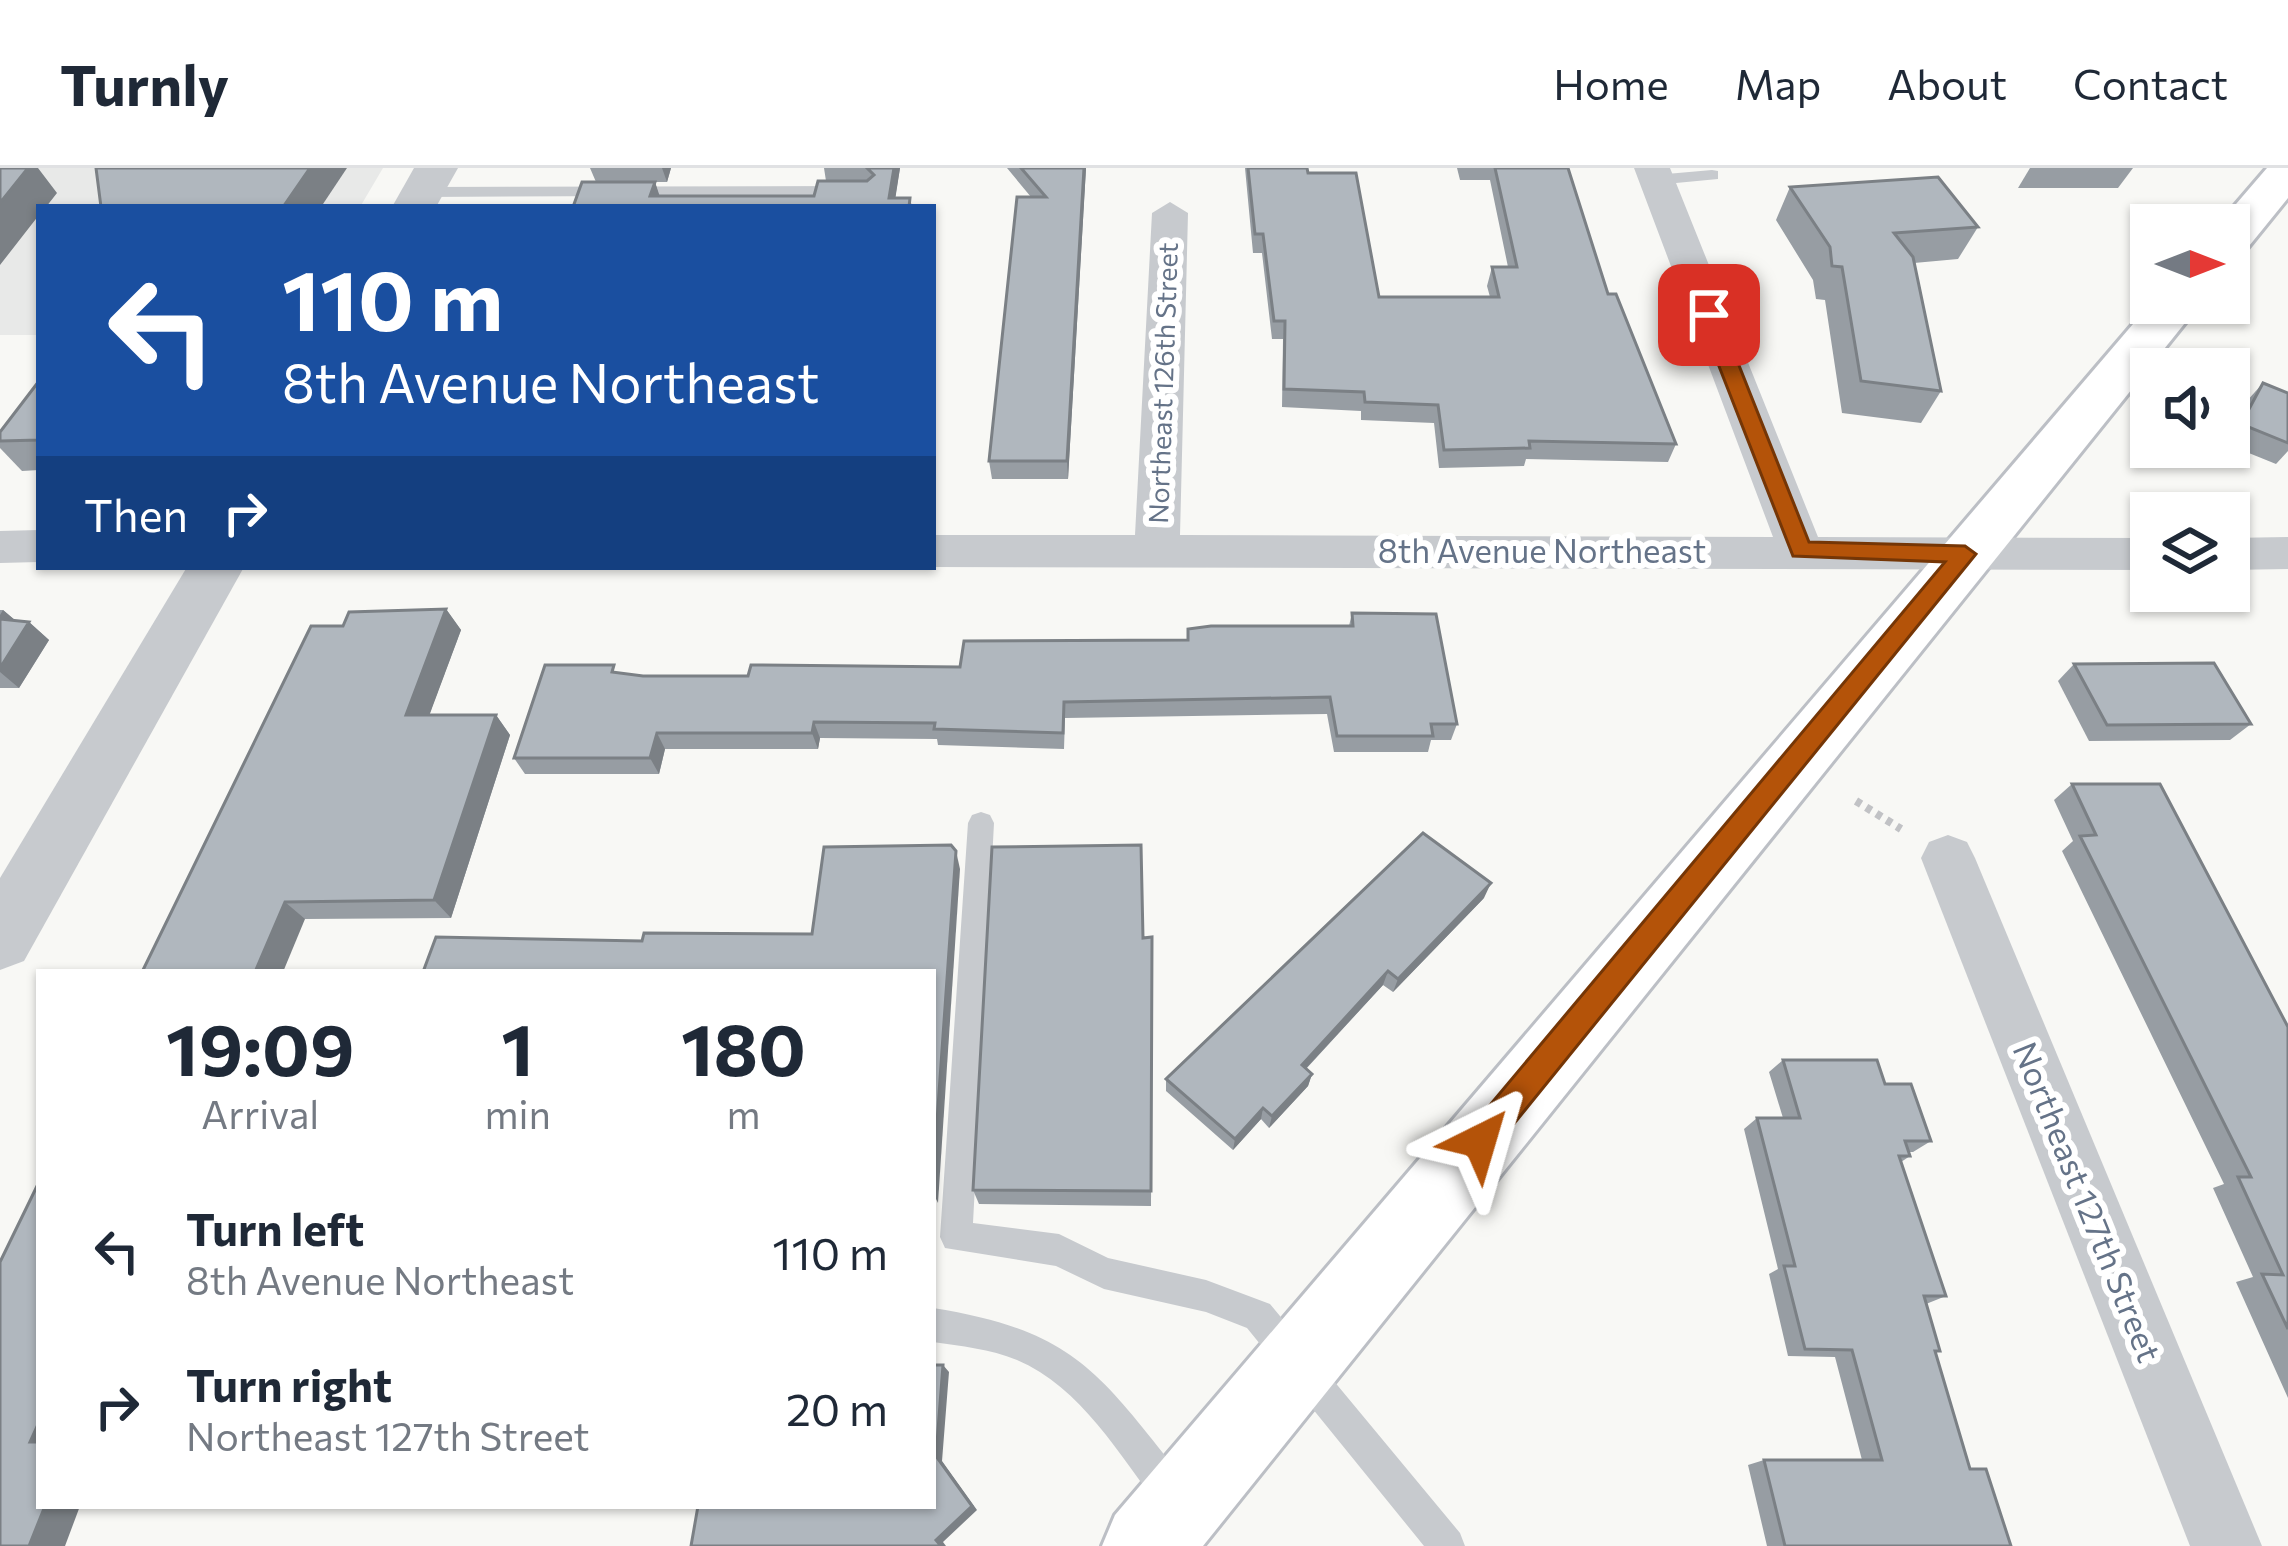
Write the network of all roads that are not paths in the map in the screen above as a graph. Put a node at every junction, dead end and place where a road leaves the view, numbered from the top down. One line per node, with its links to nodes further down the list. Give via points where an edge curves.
1 (2288, 170): 7 (main road)
2 (1653, 174): 3 (lane); 11 (street)
3 (1712, 175)
4 (424, 189): 5 (lane)
5 (865, 191)
6 (1170, 213): 13 (street, Northeast 126th Street)
7 (2250, 216)
8 (2159, 324): 15 (main road)
9 (0, 547): 10 (street)
10 (36, 547)
11 (1801, 550): 13 (street, 8th Avenue Northeast); 15 (street, 8th Avenue Northeast)
12 (936, 551): 13 (street, 8th Avenue Northeast)
13 (1157, 553)
14 (2288, 553): 17 (street)
15 (1965, 554): 16 (street, 8th Avenue Northeast); 23 (main road)
16 (2130, 554)
17 (2250, 554)
18 (214, 570): 21 (street)
19 (981, 823): 23 (lane, via 956,1237 1059,1250 1104,1273 1206,1296 1258,1316)
20 (1948, 857): 26 (street, Northeast 127th Street)
21 (0, 940)
22 (936, 1325): 24 (lane, via 1032,1346 1074,1371)
23 (1298, 1361): 24 (main road); 25 (lane)
24 (1163, 1525)
25 (1447, 1546)
26 (2226, 1546)

